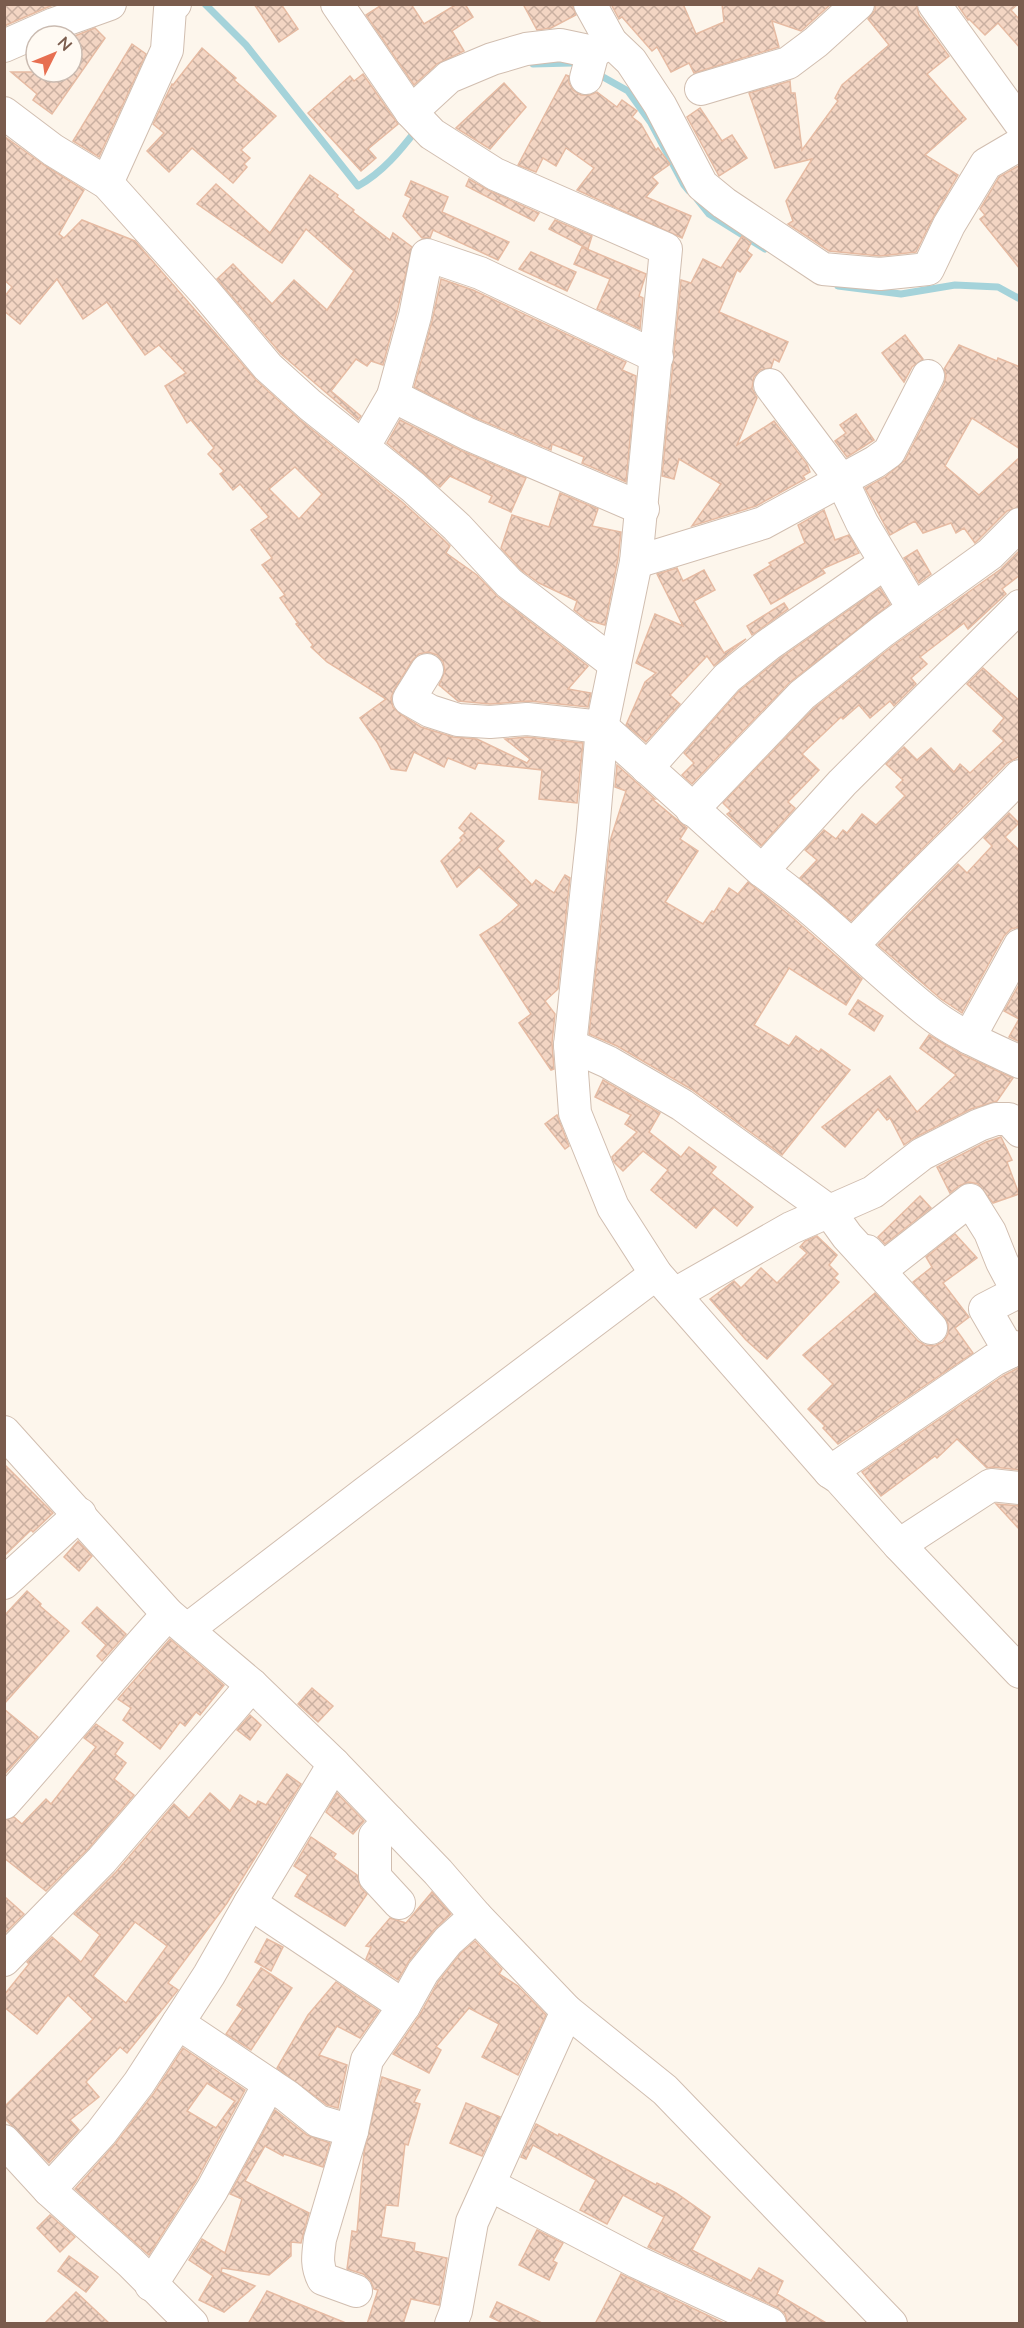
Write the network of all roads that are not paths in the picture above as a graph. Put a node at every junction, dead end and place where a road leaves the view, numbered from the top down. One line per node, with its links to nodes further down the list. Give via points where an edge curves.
1 (110, 4): 7 (street)
2 (337, 4): 10 (street)
3 (590, 4): 8 (street)
4 (858, 4): 9 (street, via 788,63)
5 (934, 4): 12 (street)
6 (166, 6): 14 (street, via 167,50)
7 (4, 46)
8 (597, 57): 10 (street, via 560,45 492,59 449,77); 13 (street, via 632,61 702,185 823,269 880,274 928,269 986,164)
9 (701, 89)
10 (411, 112): 15 (street, via 432,134 495,174 666,249)
11 (4, 113): 14 (street, via 53,150)
12 (1020, 123)
13 (1020, 144)
14 (107, 183): 19 (street, via 268,367)
15 (657, 357): 18 (street, via 480,273 427,255); 21 (street)
16 (928, 376): 20 (street, via 889,453)
17 (770, 385): 20 (street)
18 (393, 396): 19 (street); 21 (street, via 468,434)
19 (364, 446): 27 (street, via 457,527 509,583)
20 (842, 482): 23 (street, via 763,523); 24 (street)
21 (642, 509): 23 (street)
22 (1020, 524): 26 (street, via 990,554)
23 (636, 562): 27 (street)
24 (885, 563): 26 (street); 30 (street, via 728,678)
25 (1020, 606): 33 (street, via 842,783)
26 (913, 608): 32 (street, via 802,695)
27 (615, 664): 29 (street)
28 (427, 670): 29 (street, via 410,699 430,711 458,720 527,719)
29 (602, 727): 30 (street); 37 (street)
30 (647, 768): 32 (street)
31 (1020, 776): 34 (street, via 901,892)
32 (692, 810): 33 (street)
33 (762, 871): 34 (street)
34 (853, 945): 36 (street, via 928,1012)
35 (1020, 945): 36 (street)
36 (969, 1038): 38 (street)
37 (570, 1045): 40 (street, via 682,1105); 41 (street, via 575,1113 590,1153 613,1208)
38 (1020, 1062)
39 (1020, 1131): 40 (street, via 1009,1119 980,1125 922,1154 873,1192)
40 (829, 1211): 41 (street); 42 (street, via 883,1268 970,1200); 43 (street)
41 (666, 1284): 46 (street); 51 (street)
42 (1019, 1291): 44 (street, via 985,1309)
43 (931, 1328)
44 (1015, 1350): 46 (street, via 994,1360)
45 (4, 1432): 48 (street)
46 (830, 1472): 49 (street)
47 (1020, 1488): 49 (street, via 991,1485)
48 (80, 1514): 50 (street); 51 (street)
49 (899, 1545): 52 (street)
50 (4, 1583)
51 (178, 1622): 53 (street); 55 (street, via 117,1670)
52 (1020, 1672)
53 (252, 1685): 54 (street); 60 (street, via 102,1860)
54 (334, 1764): 56 (street); 57 (street)
55 (4, 1803)
56 (389, 1821): 58 (street, via 375,1836 375,1877); 59 (street)
57 (250, 1903): 61 (street); 63 (street)
58 (399, 1903)
59 (476, 1916): 61 (street, via 448,1941); 62 (street)
60 (4, 1960)
61 (404, 2006): 65 (street, via 367,2060)
62 (567, 2011): 67 (street); 74 (street, via 665,2090)
63 (178, 2023): 64 (street); 68 (street, via 101,2133)
64 (269, 2084): 65 (street, via 318,2121); 69 (street, via 212,2190)
65 (352, 2131): 70 (street, via 320,2239 317,2267 323,2279)
66 (4, 2141): 68 (street)
67 (490, 2186): 72 (street, via 472,2222); 73 (street, via 637,2262)
68 (49, 2190): 69 (street)
69 (151, 2285): 71 (street)
70 (356, 2291)
71 (192, 2324)
72 (451, 2324)
73 (770, 2324)
74 (891, 2324)

